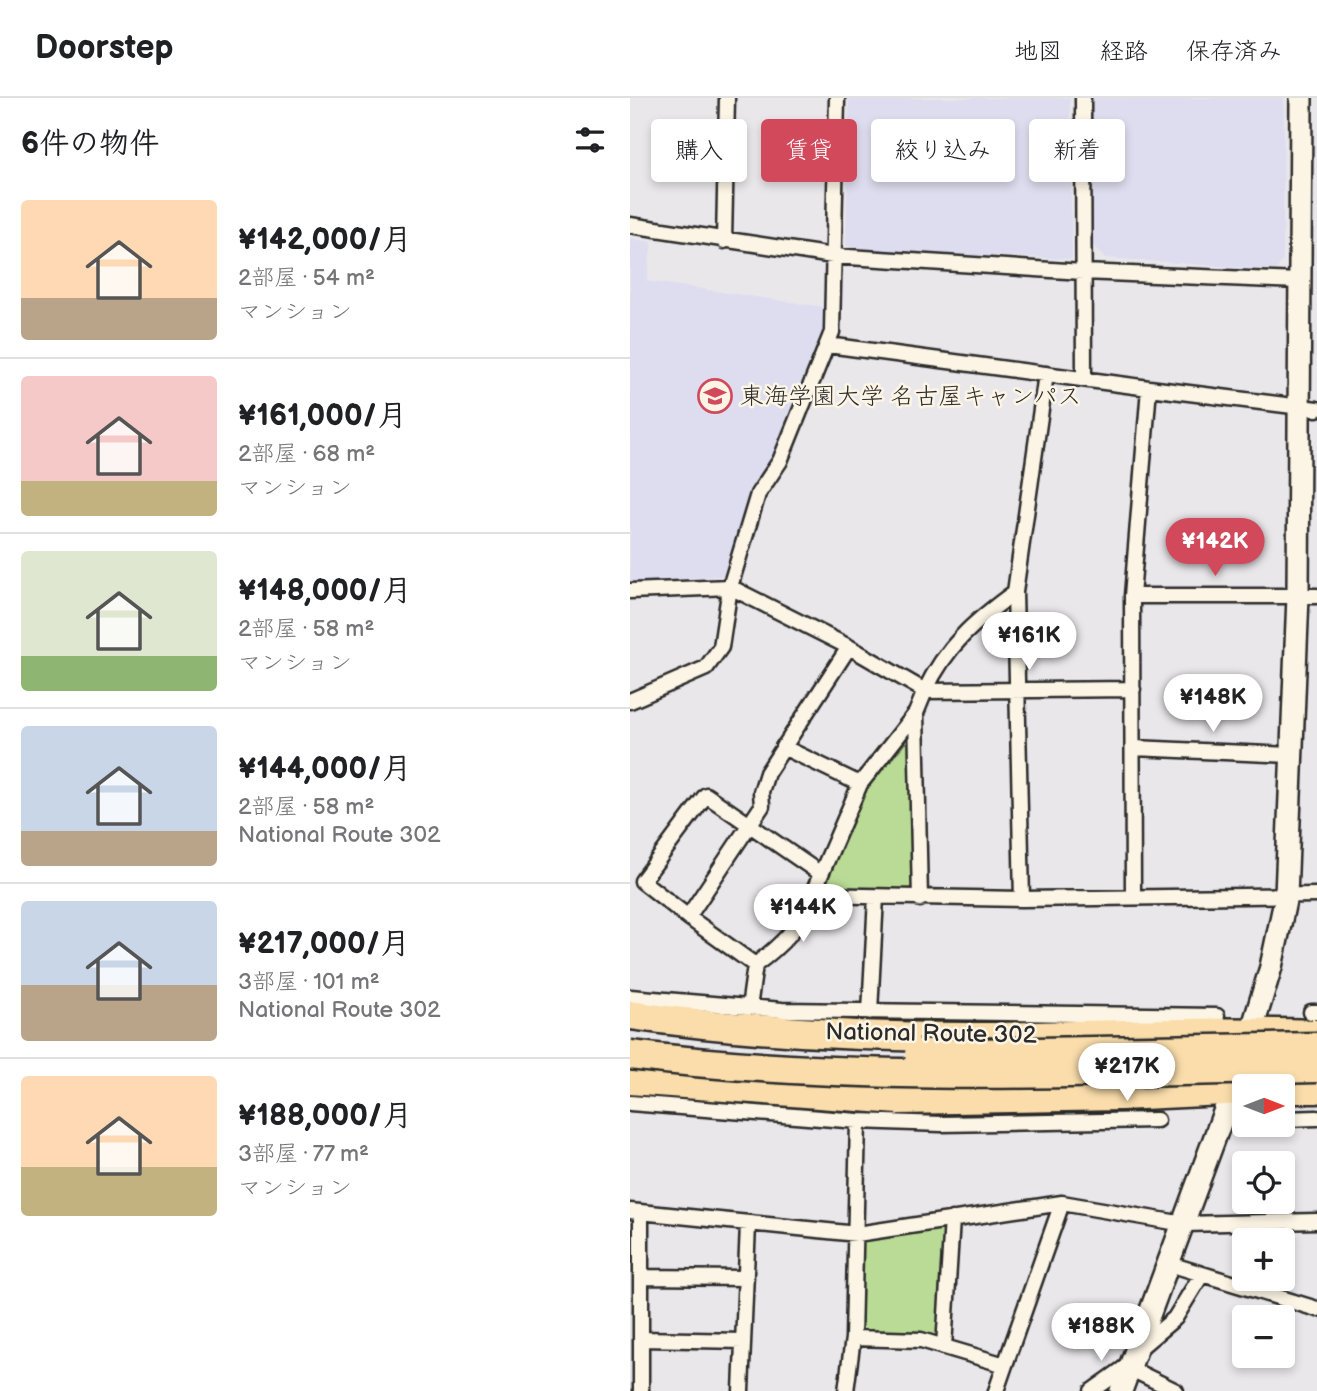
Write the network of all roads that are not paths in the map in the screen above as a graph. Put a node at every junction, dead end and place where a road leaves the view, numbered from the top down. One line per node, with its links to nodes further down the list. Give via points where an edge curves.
1 (727, 98): 6 (street)
2 (837, 98): 7 (street)
3 (1083, 98): 8 (street)
4 (1301, 98): 9 (street)
5 (630, 225): 6 (street)
6 (724, 241): 7 (street)
7 (833, 256): 8 (street); 10 (street)
8 (1083, 272): 9 (street); 12 (street)
9 (1299, 281): 14 (street)
10 (828, 345): 11 (street); 15 (street, via 780,460 758,494)
11 (1046, 374): 12 (street); 17 (street)
12 (1084, 379): 13 (street)
13 (1149, 388): 14 (street); 18 (street)
14 (1307, 407): 19 (street)
15 (730, 587): 16 (street); 20 (street); 24 (street, via 721,647 706,668)
16 (630, 591)
17 (1015, 592): 21 (street); 23 (street, via 965,630 936,666)
18 (1132, 596): 19 (street); 22 (street)
19 (1308, 596): 28 (street)
20 (849, 647): 23 (street); 26 (street)
21 (1017, 689): 22 (street); 23 (street); 38 (street)
22 (1133, 689): 27 (street)
23 (925, 691): 25 (street)
24 (630, 701)
25 (916, 713): 29 (street); 37 (street)
26 (783, 747): 29 (street); 30 (street, via 767,772 762,806)
27 (1134, 748): 28 (street); 36 (street)
28 (1291, 755): 34 (street)
29 (860, 784): 31 (street)
30 (750, 824): 31 (street); 39 (street); 39 (street, via 706,795 642,881)
31 (821, 873): 32 (street)
32 (812, 895): 35 (street); 40 (street, via 781,945)
33 (1317, 895): 34 (street)
34 (1286, 896): 36 (street); 48 (street)
35 (876, 897): 37 (street); 43 (street)
36 (1133, 897): 38 (street)
37 (920, 899): 38 (street)
38 (1022, 900)
39 (688, 917): 40 (street)
40 (755, 965): 42 (street)
41 (630, 997): 42 (street)
42 (749, 1008): 43 (street)
43 (870, 1012): 47 (street)
44 (630, 1015): 47 (highway, National Route 302, via 846,1034)
45 (1216, 1016): 47 (street)
46 (1315, 1019): 48 (highway, National Route 302)
47 (1045, 1025): 48 (highway, National Route 302)
48 (1252, 1032): 53 (street)
49 (630, 1036): 50 (highway, bridge, via 807,1051 934,1054)
50 (1317, 1047)
51 (630, 1055): 52 (highway, bridge, via 806,1070 947,1074)
52 (1317, 1068)
53 (1243, 1074)
54 (630, 1080): 58 (highway, via 899,1100)
55 (1295, 1089): 56 (highway)
56 (1317, 1089)
57 (1232, 1090): 58 (highway)
58 (1121, 1096): 65 (street)
59 (630, 1103): 64 (street)
60 (1232, 1107): 70 (street)
61 (1317, 1118): 62 (street)
62 (1295, 1119)
63 (1157, 1120): 65 (street)
64 (858, 1121): 65 (street); 72 (street)
65 (1098, 1122)
66 (1062, 1203): 68 (street); 70 (street); 83 (street)
67 (635, 1211): 71 (street); 75 (street)
68 (952, 1219): 72 (street); 81 (street)
69 (1317, 1221): 70 (street)
70 (1184, 1224): 73 (street)
71 (748, 1225): 72 (street); 76 (street)
72 (857, 1234): 78 (street)
73 (1166, 1263): 74 (street); 82 (street)
74 (1202, 1274): 77 (street); 82 (street, via 1175,1318)
75 (641, 1277): 76 (street); 79 (street)
76 (746, 1278): 80 (street)
77 (1317, 1309)
78 (853, 1338): 81 (street, via 921,1340); 86 (street)
79 (641, 1339): 80 (street); 84 (street)
80 (743, 1341): 85 (street)
81 (944, 1347): 83 (street)
82 (1133, 1360): 88 (street); 89 (street); 90 (street)
83 (1005, 1365): 87 (street)
84 (640, 1391)
85 (741, 1391)
86 (846, 1391)
87 (996, 1391)
88 (1092, 1391)
89 (1121, 1391)
90 (1176, 1391)

